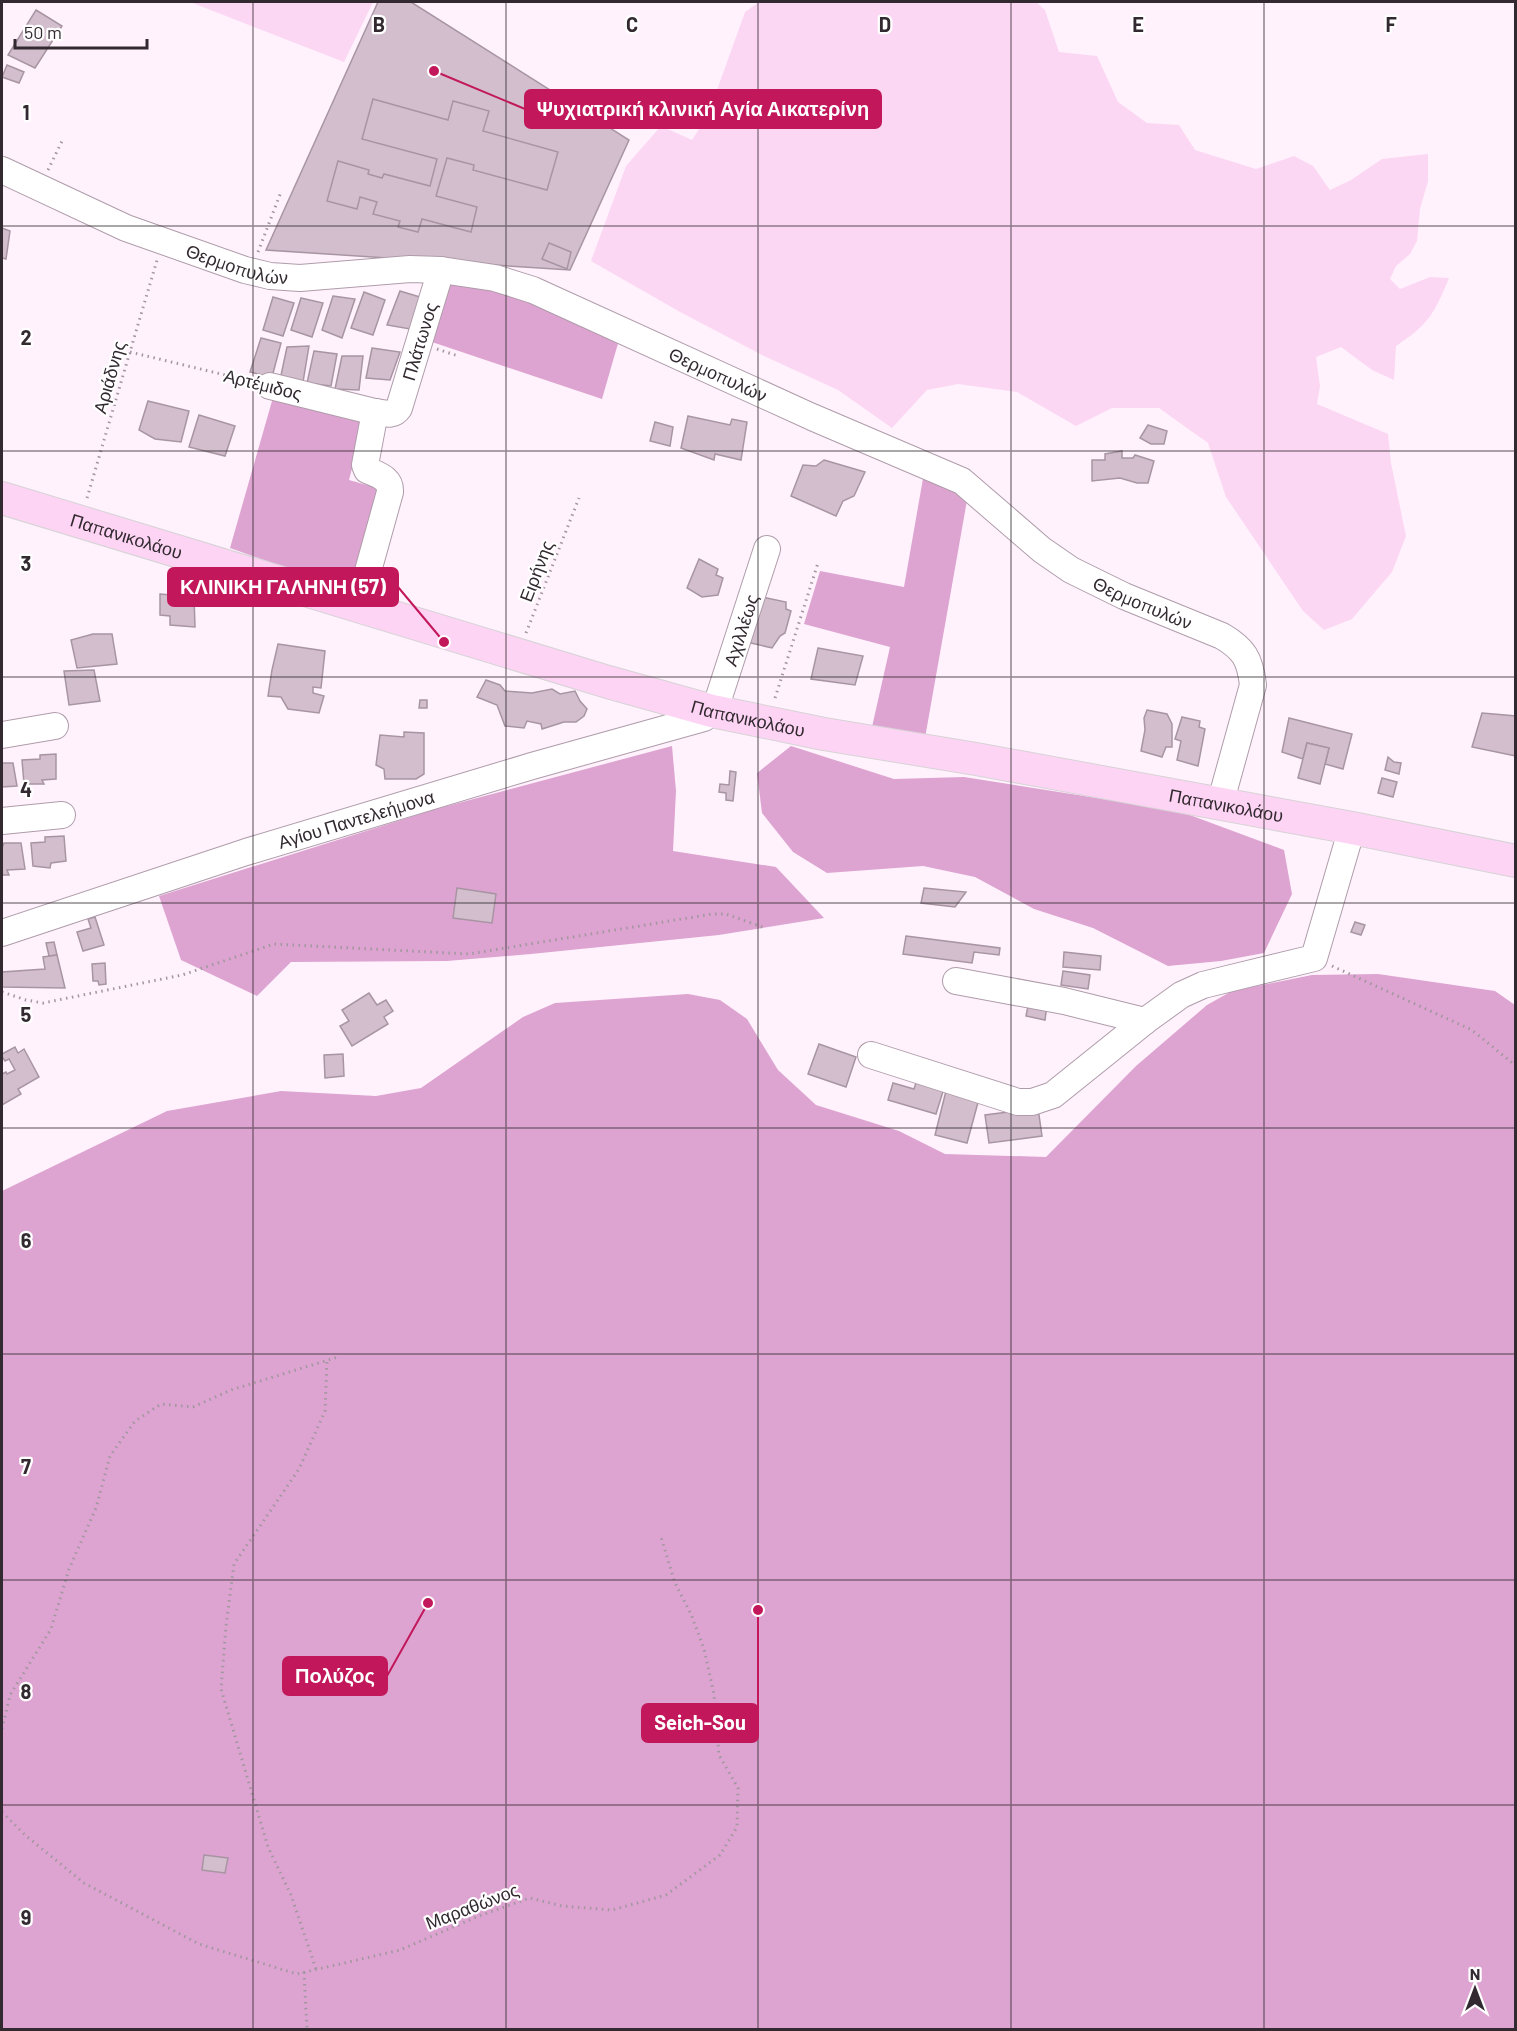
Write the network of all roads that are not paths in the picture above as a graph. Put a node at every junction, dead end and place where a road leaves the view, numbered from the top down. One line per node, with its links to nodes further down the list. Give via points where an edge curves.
1 (2, 170): 2 (street, Θερμοπυλών, via 126,228 250,272 300,278 410,268)
2 (441, 270): 4 (street, Πλάτωνος); 11 (street, Θερμοπυλών, via 495,278 533,290 962,481 1071,570 1236,644 1246,657 1253,685)
3 (270, 386): 4 (street, Αρτέμιδος)
4 (386, 412): 7 (street, Πλάτωνος, via 365,465 367,470 386,479 390,492)
5 (2, 498): 7 (main road, Παπανικολάου)
6 (766, 549): 8 (street, Αχιλλέως)
7 (358, 607): 8 (main road, Παπανικολάου)
8 (712, 711): 11 (main road, Παπανικολάου); 16 (street, Αγίου Παντελεήμονα, via 698,721 246,852)
9 (55, 726): 10 (street)
10 (2, 735)
11 (1220, 804): 14 (main road, Παπανικολάου)
12 (62, 815): 13 (street)
13 (2, 820)
14 (1352, 828): 15 (main road, Παπανικολάου); 18 (street, via 1314,958 1203,985 1181,995)
15 (1515, 861)
16 (2, 933)
17 (956, 981): 18 (street)
18 (1145, 1021): 19 (street, via 1053,1095 1032,1102 1018,1102)
19 (871, 1054)

